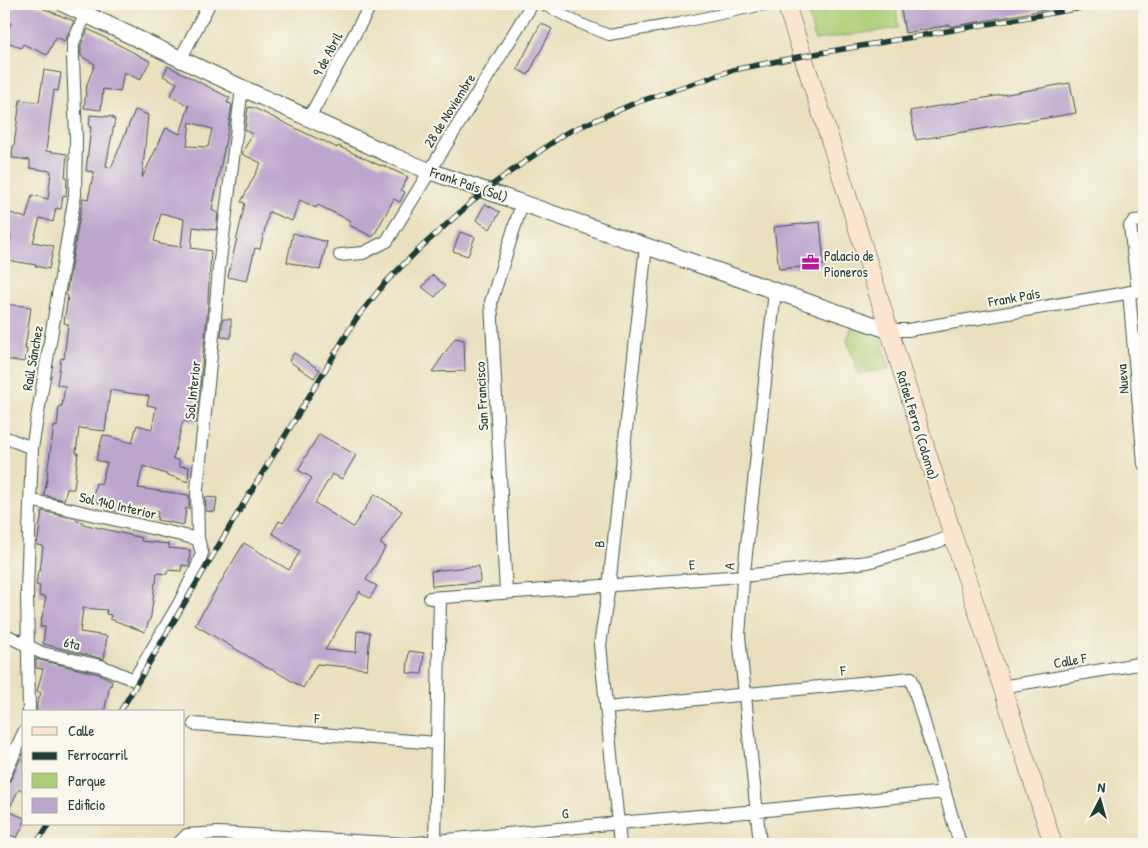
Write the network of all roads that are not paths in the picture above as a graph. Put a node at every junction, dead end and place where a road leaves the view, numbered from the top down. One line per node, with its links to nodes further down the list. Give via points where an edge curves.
1 (64, 4): 8 (street, Frank País (Sol))
2 (209, 4): 9 (street)
3 (370, 4): 11 (street, 9 de Abril)
4 (532, 4): 12 (street, 28 de Noviembre)
5 (542, 4): 6 (street, via 608,35)
6 (768, 4)
7 (786, 4): 19 (main road, Rafael Ferro (Coloma))
8 (86, 13): 9 (street, Frank País (Sol)); 21 (street, Raúl Sánchez, via 74,43 73,58 75,195)
9 (181, 58): 10 (street, Frank País (Sol))
10 (242, 88): 11 (street, Frank País (Sol)); 25 (street, Sol Interior, via 219,268 197,489)
11 (309, 118): 12 (street, Frank País (Sol))
12 (429, 171): 13 (street, Frank País (Sol)); 16 (street, 28 de Noviembre, via 387,241 363,253)
13 (522, 203): 15 (street, Frank País (Sol)); 28 (street, San Francisco, via 491,302)
14 (1139, 220): 18 (street, Nueva, via 1130,226)
15 (646, 246): 17 (street, Frank País (Sol)); 27 (street, B)
16 (340, 255)
17 (775, 291): 19 (street, Frank País (Sol)); 26 (street, A)
18 (1137, 291): 19 (street, Frank País, via 908,330); 22 (street, Nueva)
19 (888, 330): 24 (main road, Rafael Ferro (Coloma))
20 (4, 437): 21 (street)
21 (32, 448): 23 (street, Raúl Sánchez)
22 (1144, 464)
23 (30, 500): 25 (street, Sol 140 Interior); 30 (street, Raúl Sánchez)
24 (953, 536): 26 (street, E, via 868,562); 33 (main road, Rafael Ferro (Coloma))
25 (198, 539): 32 (street, Sol Interior, via 202,553 196,570)
26 (743, 576): 27 (street, E); 34 (street, A, via 739,636)
27 (609, 586): 28 (street, E); 35 (street, B, via 600,645)
28 (506, 592): 39 (street, E, via 435,598)
29 (4, 634): 30 (street, 6ta)
30 (28, 645): 32 (street, 6ta, via 42,652 101,666); 36 (street, Raúl Sánchez)
31 (1144, 663): 33 (street, Calle F)
32 (134, 680)
33 (1001, 687): 50 (main road, Rafael Ferro (Coloma))
34 (745, 695): 35 (street, F); 41 (street, F, via 911,678); 42 (street, A)
35 (606, 708): 43 (street, B)
36 (29, 710)
37 (194, 724): 39 (street, F)
38 (22, 736): 40 (street)
39 (437, 743): 46 (street)
40 (4, 776)
41 (945, 792): 42 (street, G); 49 (street, F)
42 (757, 811): 43 (street, G); 48 (street, A)
43 (618, 823): 44 (street, G); 47 (street, B)
44 (523, 838): 46 (street, G)
45 (182, 840): 46 (street, G, via 218,833 407,844)
46 (435, 842)
47 (620, 844)
48 (760, 844)
49 (960, 844)
50 (1053, 844)

